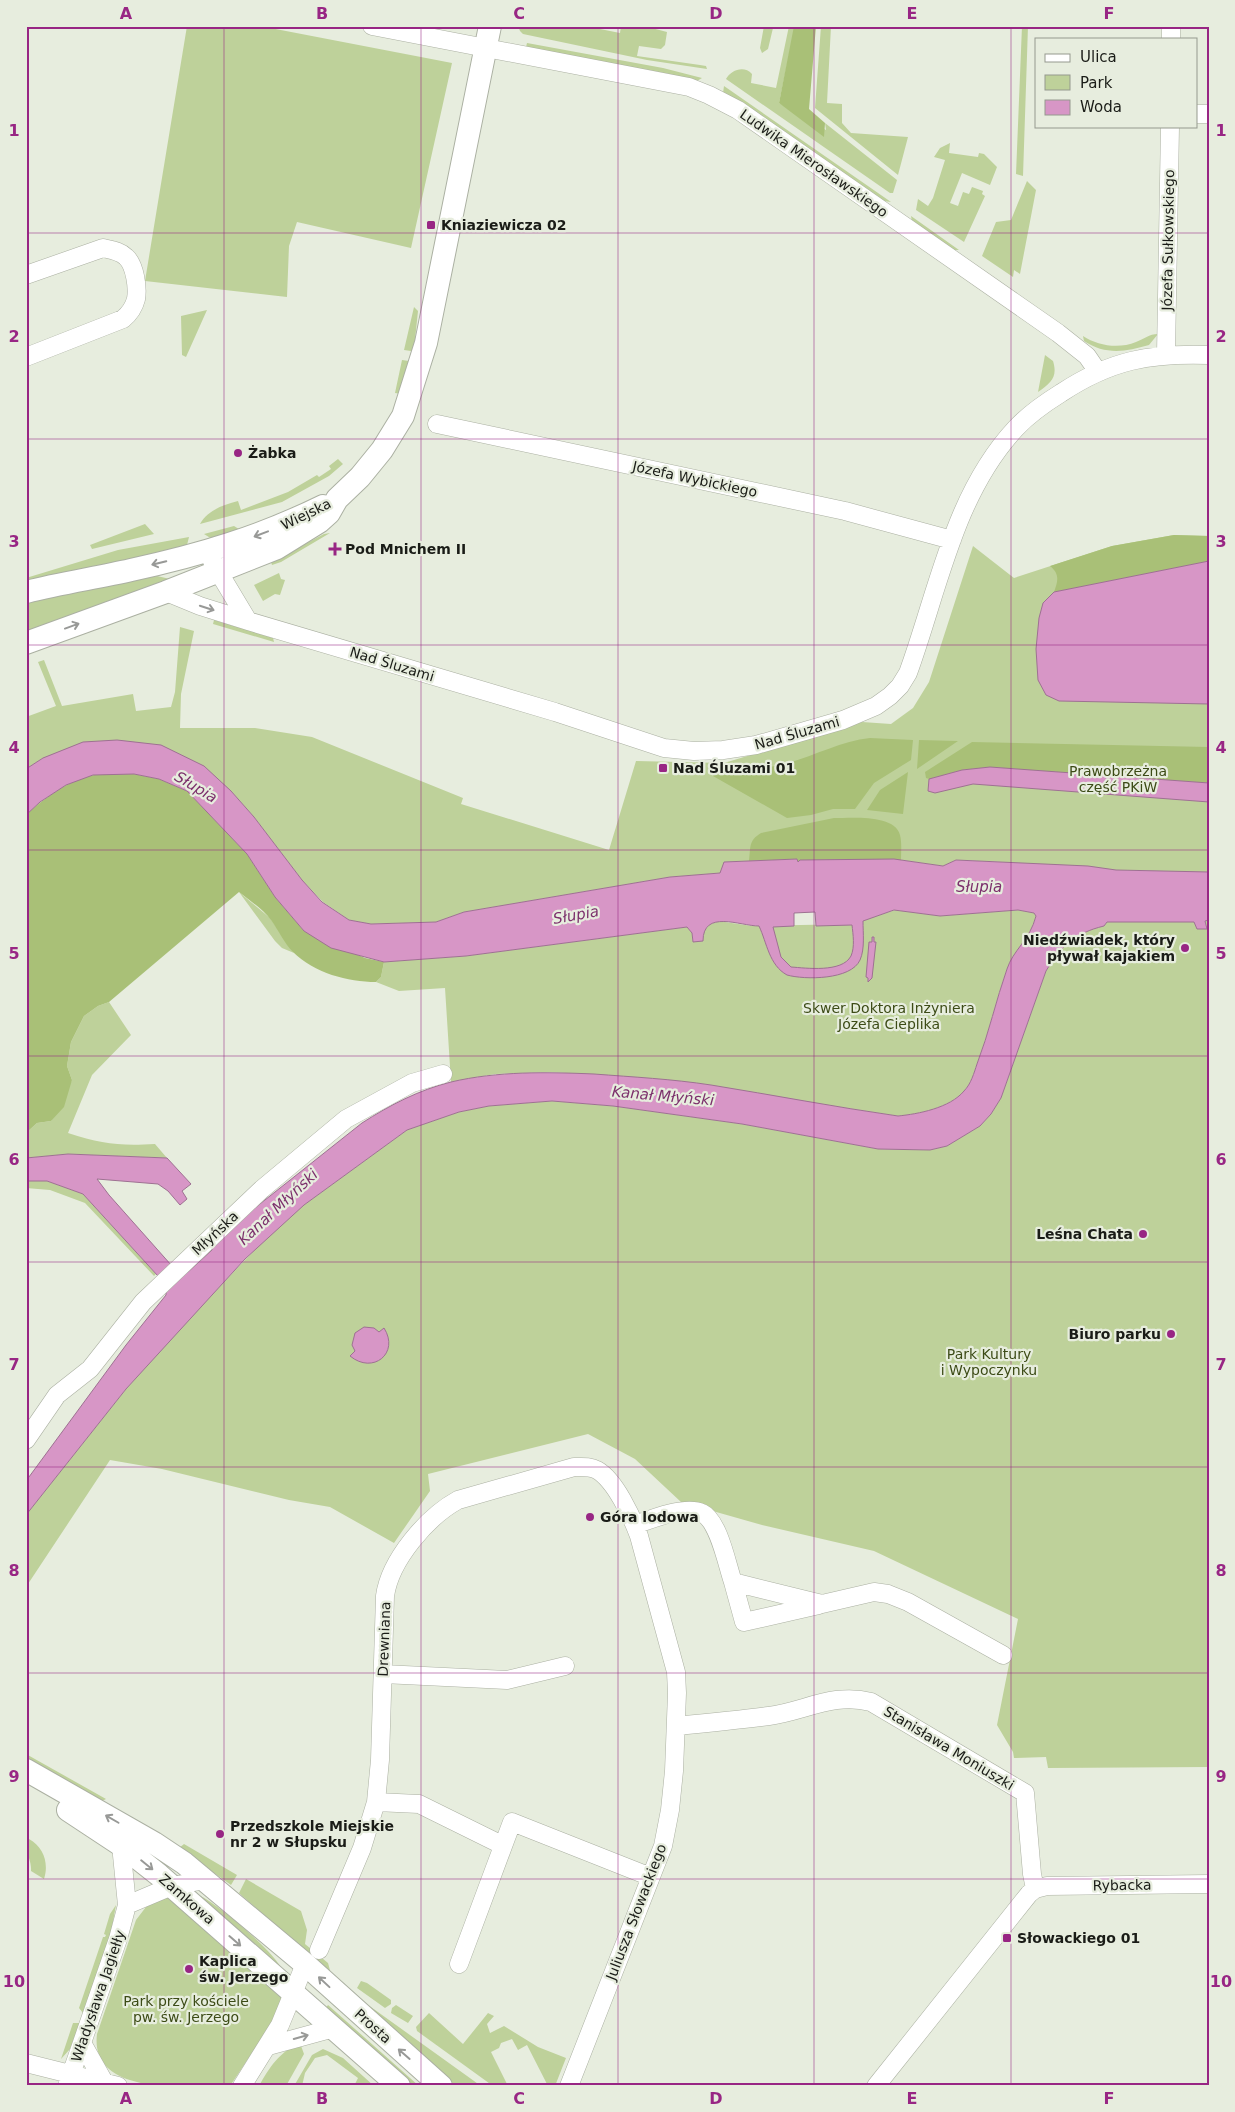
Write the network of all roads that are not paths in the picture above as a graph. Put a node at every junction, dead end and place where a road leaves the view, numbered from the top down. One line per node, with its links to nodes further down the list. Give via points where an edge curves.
1 (372, 26): 2 (street, Ludwika Mierosławskiego)
2 (488, 37): 8 (street, Ludwika Mierosławskiego, via 689,87 738,110 1058,333 1087,356); 10 (main road, via 426,343 414,383 403,416 382,450)
3 (1170, 128): 5 (street, Józefa Sułkowskiego)
4 (26, 275): 7 (street, via 104,248 127,257 134,272 136,300 123,319)
5 (1166, 354): 6 (street, Nad Śluzami); 8 (street, Nad Śluzami, via 1132,360)
6 (1209, 354)
7 (26, 357)
8 (1098, 372): 11 (street, Nad Śluzami, via 1044,404 1016,427 974,488)
9 (436, 424): 11 (street, Józefa Wybickiego, via 845,511)
10 (337, 499): 12 (main road, Wiejska, one-way to 12, via 280,527); 13 (main road, Wiejska, via 329,513 295,538)
11 (952, 540): 16 (street, Nad Śluzami, via 908,673 890,696 876,706 843,720 756,745 723,750 664,748)
12 (206, 552): 13 (street); 14 (main road, Wiejska, one-way to 14)
13 (220, 571): 15 (main road, Wiejska); 16 (street)
14 (26, 592)
15 (166, 592): 16 (street, Nad Śluzami, one-way to 16); 17 (main road, Wiejska, one-way to 15)
16 (248, 620)
17 (26, 643)
18 (443, 1074): 19 (street, Młyńska, via 412,1083 337,1126 262,1189 139,1306 90,1369 57,1395)
19 (26, 1440)
20 (605, 1476): 21 (street, Juliusza Słowackiego); 26 (street, Drewniana, via 586,1466 574,1467 458,1500 442,1508 418,1534 387,1584)
21 (635, 1524): 22 (street, via 666,1514 703,1513 716,1531); 27 (street, Juliusza Słowackiego, via 672,1653 677,1686)
22 (733, 1582): 23 (street); 23 (street, via 744,1622)
23 (822, 1604): 24 (street, via 874,1592 888,1594)
24 (1003, 1656)
25 (565, 1666): 26 (street, via 507,1680)
26 (383, 1674): 30 (street, Drewniana)
27 (676, 1726): 33 (street, Juliusza Słowackiego, via 670,1810 663,1846); 37 (street, Stanisława Moniuszki, via 771,1716 842,1698 871,1702 1025,1793)
28 (26, 1770): 34 (main road, Zamkowa, one-way to 28, via 154,1843)
29 (26, 1787): 31 (main road, Zamkowa)
30 (376, 1802): 32 (street, via 419,1804); 39 (street, Drewniana, via 362,1848)
31 (121, 1845): 36 (main road, Zamkowa, one-way to 36); 38 (street, Władysława Jagiełły)
32 (502, 1845): 33 (street, via 512,1822); 40 (street)
33 (651, 1877): 51 (street, Juliusza Słowackiego)
34 (205, 1880): 36 (street); 39 (main road, Zamkowa)
35 (1209, 1884): 37 (street, Rybacka, via 1047,1886)
36 (172, 1886): 38 (street); 41 (main road, Zamkowa, one-way to 41)
37 (1035, 1889): 52 (street)
38 (127, 1905): 43 (street, Władysława Jagiełły)
39 (312, 1957): 41 (street, Drewniana); 50 (main road, Prosta, one-way to 39)
40 (459, 1964)
41 (294, 1993): 42 (main road, Zamkowa); 44 (street, Drewniana)
42 (334, 2028): 44 (street, one-way to 42); 49 (main road, Prosta)
43 (82, 2043): 46 (street, Władysława Jagiełły); 47 (street)
44 (268, 2046): 48 (street, Drewniana)
45 (26, 2063): 46 (street)
46 (69, 2081): 47 (street)
47 (111, 2084)
48 (242, 2086)
49 (399, 2086)
50 (441, 2086)
51 (569, 2086)
52 (876, 2086)

